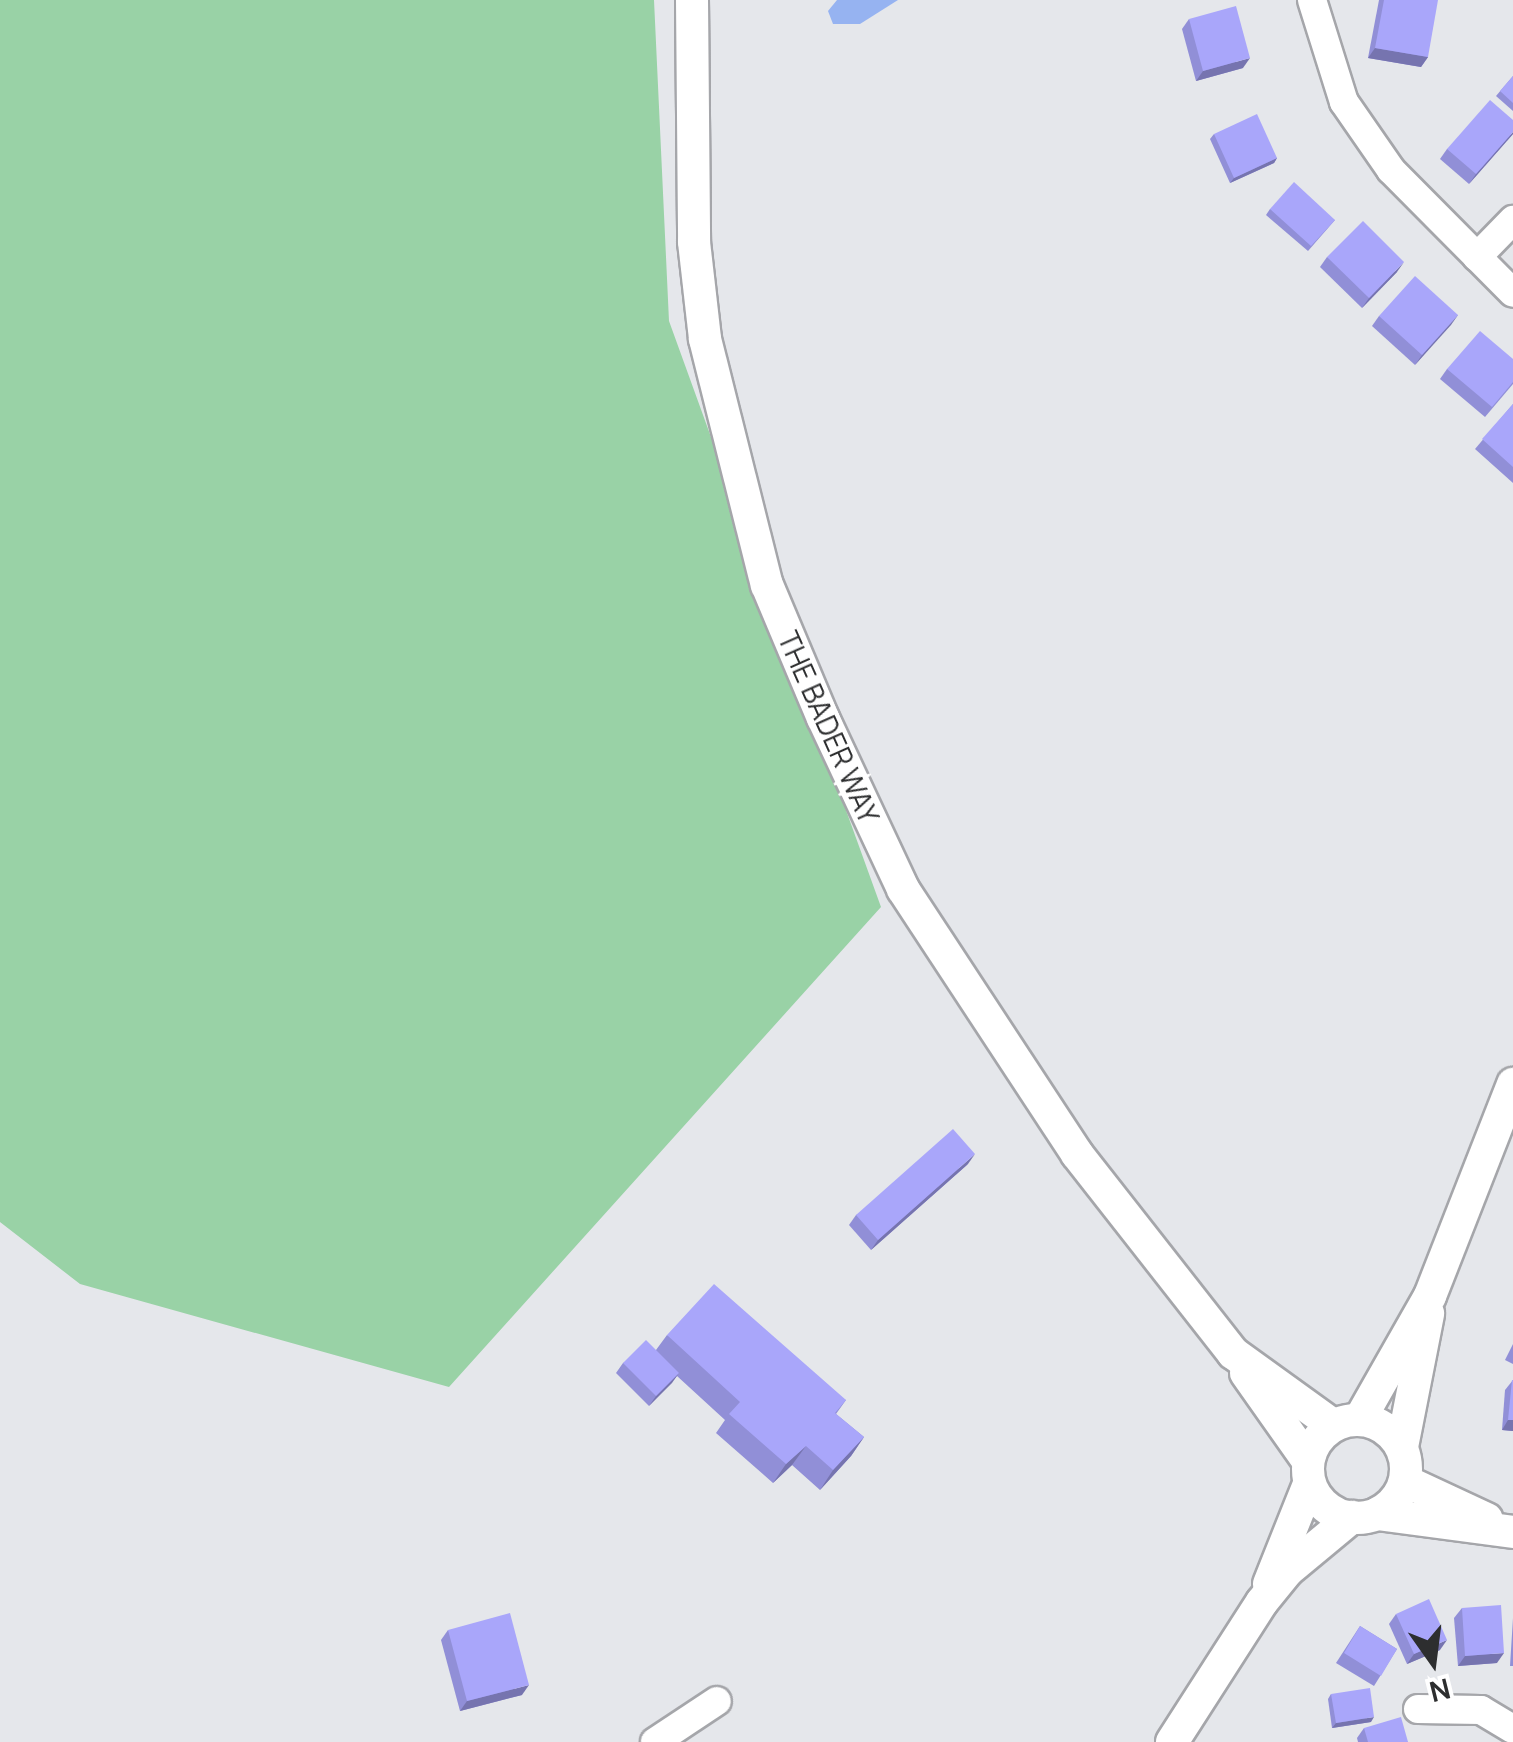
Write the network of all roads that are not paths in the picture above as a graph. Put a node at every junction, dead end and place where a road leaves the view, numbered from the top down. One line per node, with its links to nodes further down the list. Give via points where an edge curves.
1 (692, 0): 9 (street, THE BADER WAY, via 694,242 705,339 766,584 903,890 1077,1154)
2 (1312, 0): 4 (street, via 1344,102 1390,170)
3 (1513, 220): 4 (street)
4 (1477, 257): 5 (street)
5 (1513, 293)
6 (1513, 1084): 7 (street)
7 (1505, 1128): 8 (street)
8 (1430, 1296): 10 (street); 11 (street)
9 (1233, 1352): 10 (street, THE BADER WAY); 12 (street, THE BADER WAY)
10 (1346, 1422): 11 (street, via 1392,1433); 12 (street, via 1320,1435)
11 (1402, 1446): 13 (street)
12 (1309, 1472): 14 (street, via 1328,1509); 16 (street)
13 (1405, 1481): 14 (street); 15 (street)
14 (1365, 1516): 15 (street); 16 (street, via 1287,1571)
15 (1513, 1530)
16 (1262, 1602): 21 (street)
17 (717, 1701): 20 (street)
18 (1418, 1710): 19 (street, via 1481,1710)
19 (1513, 1729)
20 (655, 1742)
21 (1172, 1742)

